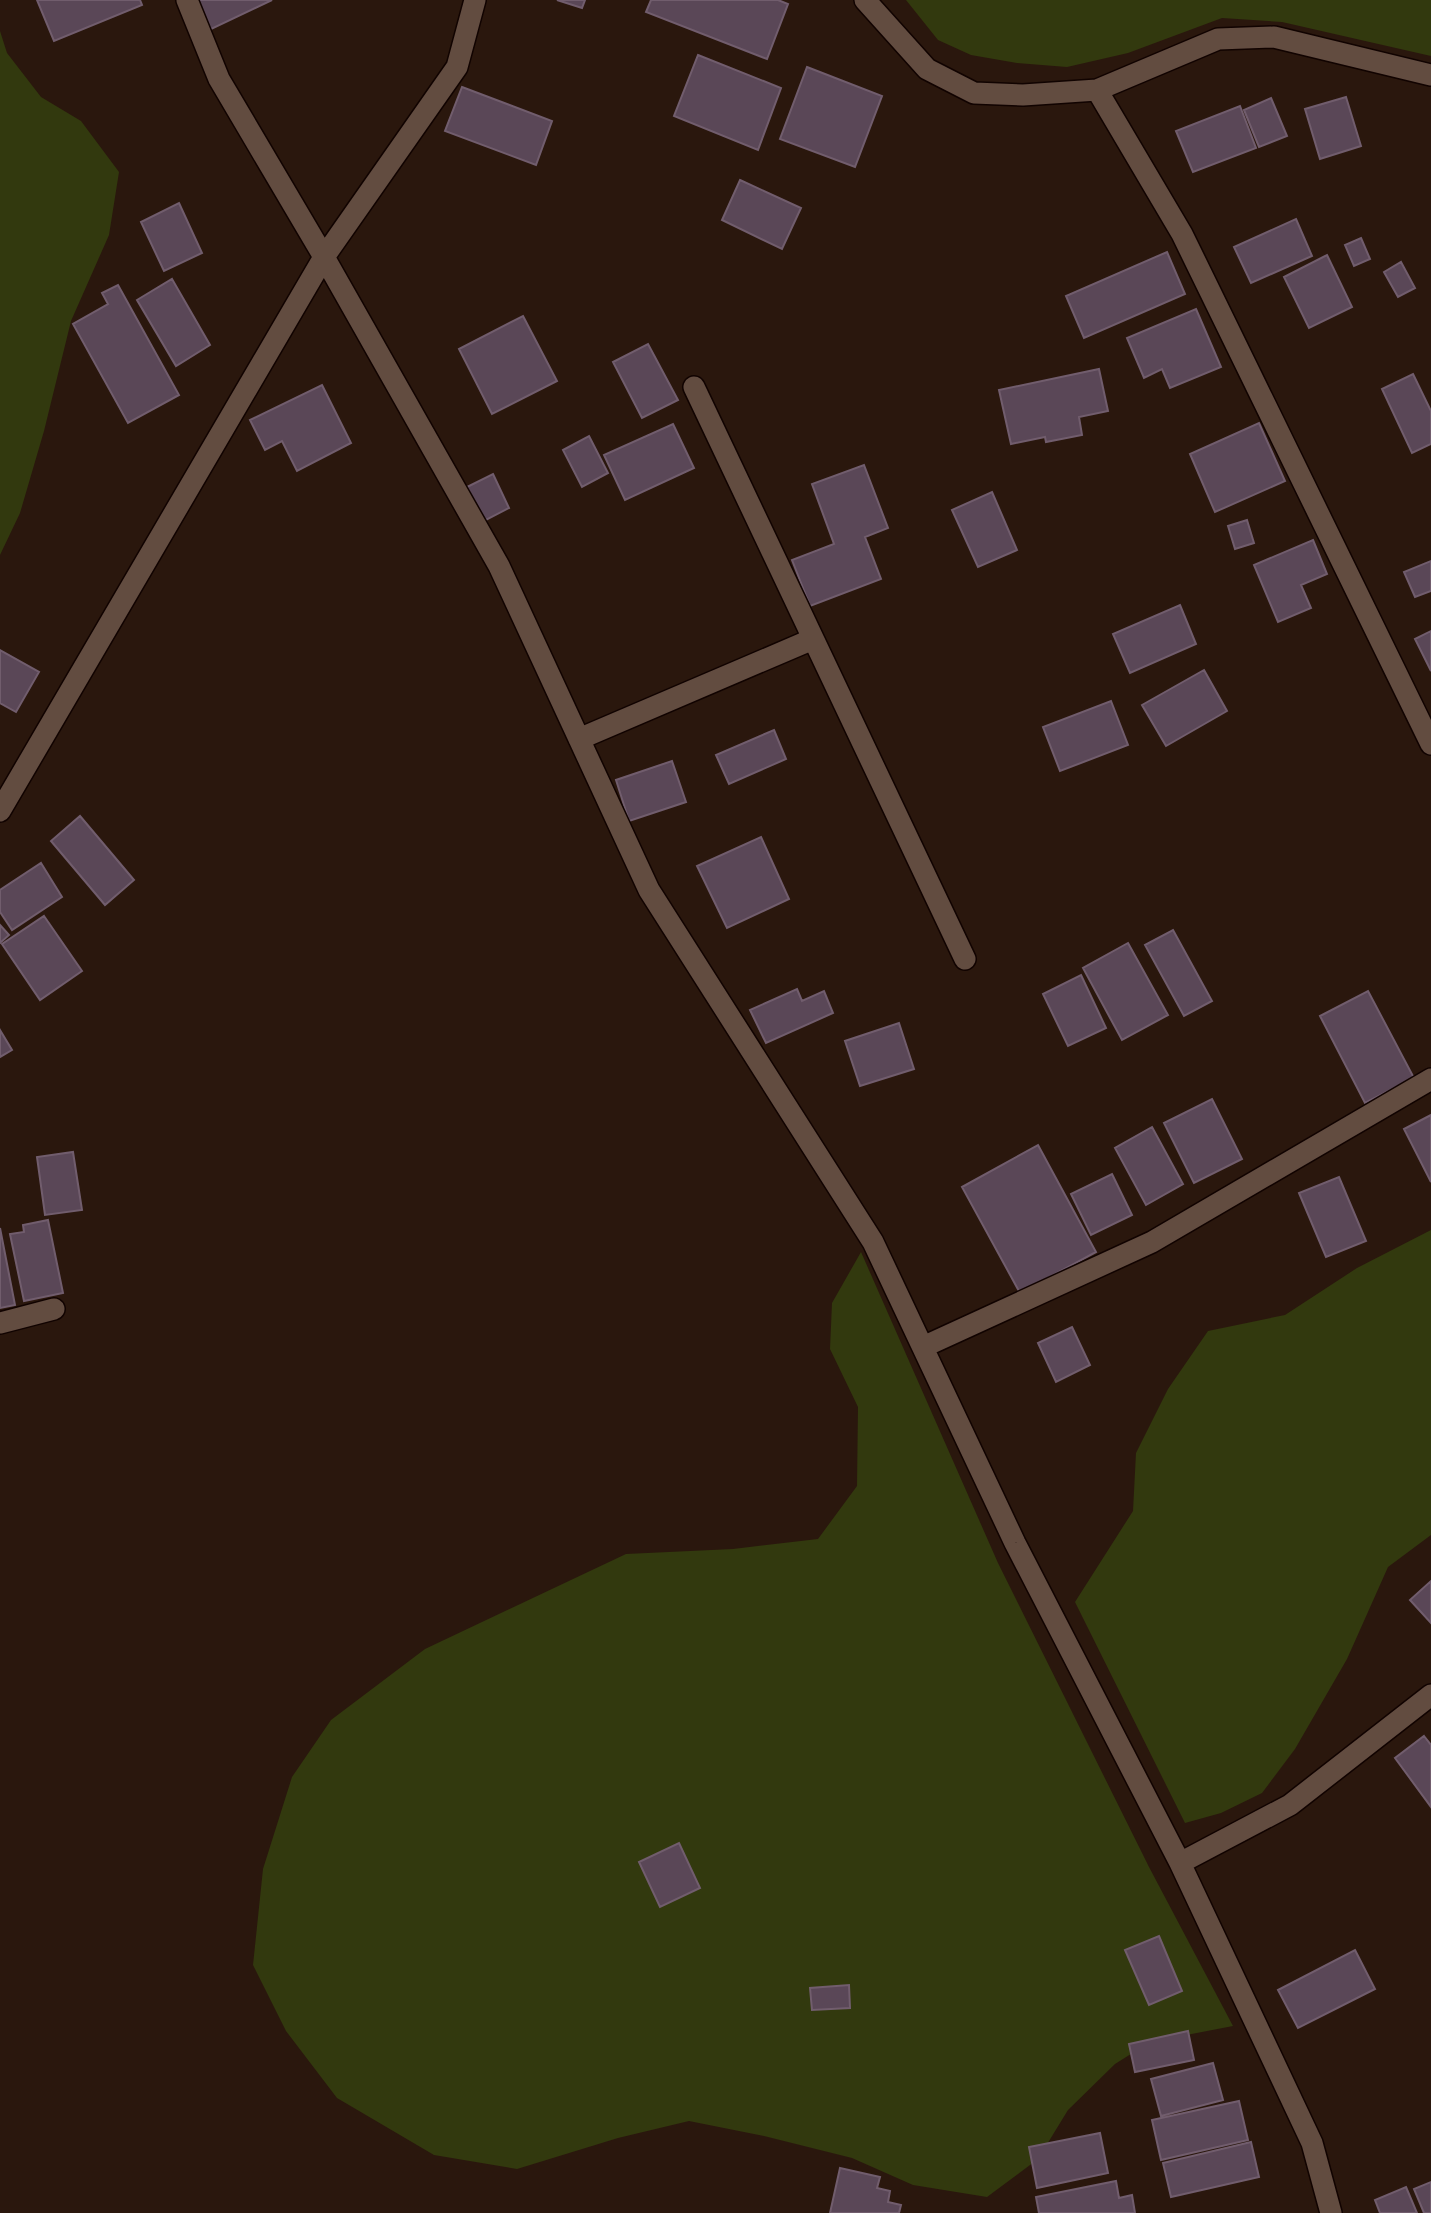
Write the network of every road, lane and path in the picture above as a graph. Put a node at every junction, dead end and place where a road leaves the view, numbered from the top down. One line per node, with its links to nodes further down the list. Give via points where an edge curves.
1 (187, 0): 6 (street, via 219,79)
2 (475, 0): 6 (street, via 457,67)
3 (865, 0): 5 (street, via 927,69 974,93)
4 (1431, 75): 5 (street, via 1274,37 1219,39)
5 (1097, 90): 10 (street, via 1182,234)
6 (324, 257): 9 (street, via 499,566); 11 (street)
7 (694, 387): 8 (street)
8 (813, 639): 9 (street); 12 (street)
9 (579, 739): 16 (street, via 649,890 873,1242)
10 (1431, 744)
11 (0, 811)
12 (965, 959)
13 (1431, 1079): 16 (street, via 1152,1242)
14 (54, 1309): 15 (street)
15 (0, 1324)
16 (923, 1348): 18 (street, via 1015,1543)
17 (1431, 1695): 18 (street, via 1290,1805)
18 (1180, 1863): 19 (street, via 1312,2143)
19 (1331, 2213)

